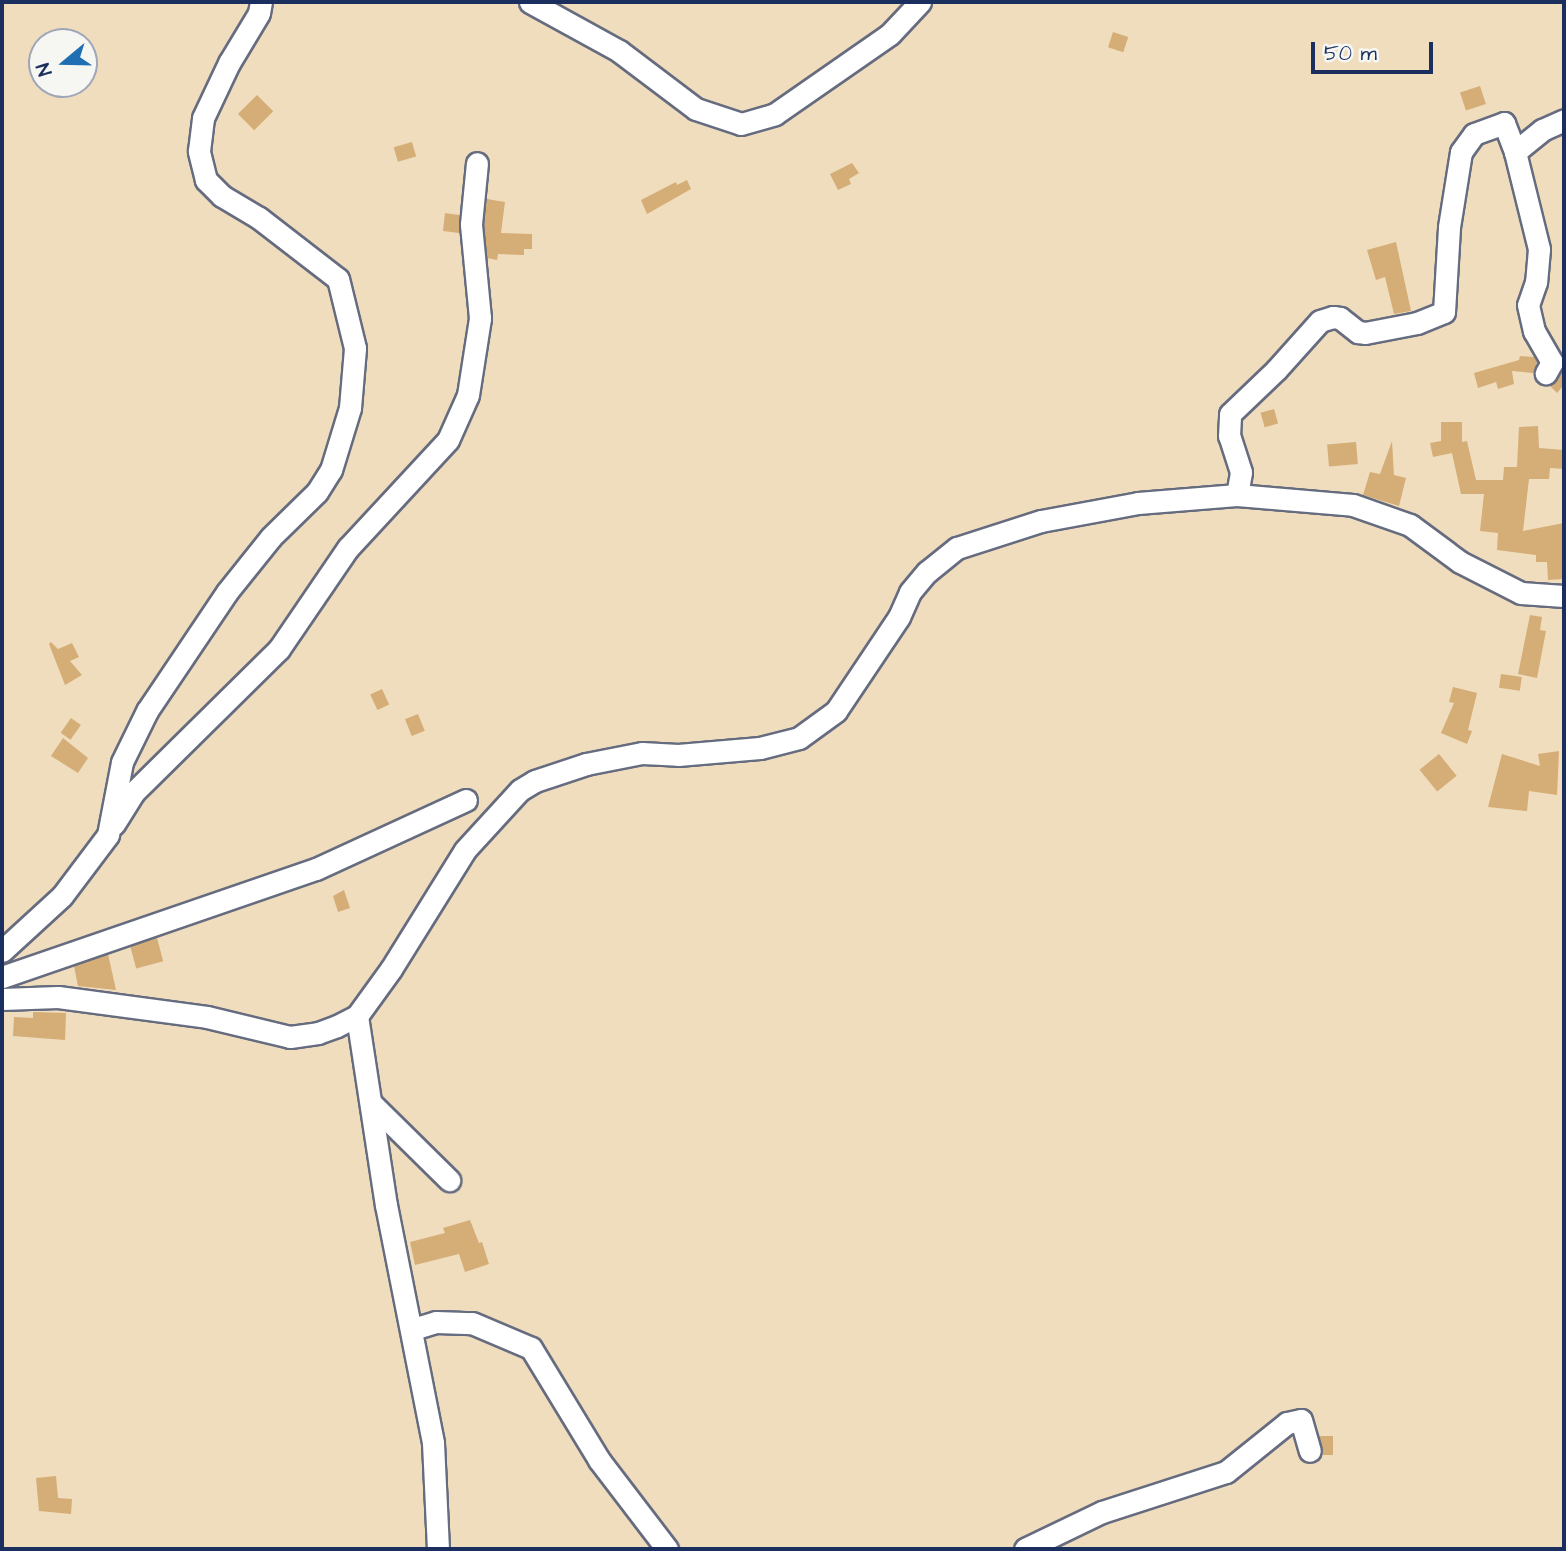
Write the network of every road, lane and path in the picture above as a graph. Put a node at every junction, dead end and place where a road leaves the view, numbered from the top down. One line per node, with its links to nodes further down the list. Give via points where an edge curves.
1 (261, 2): 11 (street, via 203,118 199,151 206,180 222,196 259,218 338,279 355,348 351,408 324,481 227,592 147,711 122,762)
2 (530, 2): 3 (street, via 619,51 696,108 741,124 775,114 890,34)
3 (920, 2)
4 (1564, 120): 5 (street, via 1542,130)
5 (1515, 152): 7 (street, via 1539,249 1528,305 1534,331 1552,362); 8 (street, via 1504,123 1474,134 1461,152 1449,227 1444,312 1417,323 1365,333 1340,318 1320,321 1276,370 1234,407 1228,436 1241,472)
6 (477, 163): 11 (street, via 471,224 480,318 468,395 448,440 348,548 279,649 134,793)
7 (1546, 373)
8 (1237, 495): 9 (street, via 1353,505 1410,525 1460,562 1521,593); 15 (street, via 1138,503 1041,521 957,548 910,592 899,617 836,711 799,738 760,748 678,755 642,753 586,764 535,781 512,798 465,850)
9 (1564, 596)
10 (466, 800): 13 (street, via 316,869)
11 (108, 835): 12 (street, via 62,896)
12 (2, 951)
13 (2, 977)
14 (2, 999): 15 (street, via 58,998 207,1017 290,1037 318,1033)
15 (357, 1016): 16 (street)
16 (371, 1102): 17 (street); 18 (street, via 386,1205)
17 (449, 1180)
18 (413, 1329): 20 (street, via 433,1443); 21 (street, via 436,1322 471,1323 531,1348 600,1460)
19 (1310, 1451): 22 (street, via 1301,1420 1287,1423 1226,1472 1102,1512)
20 (438, 1549)
21 (667, 1549)
22 (1026, 1549)

